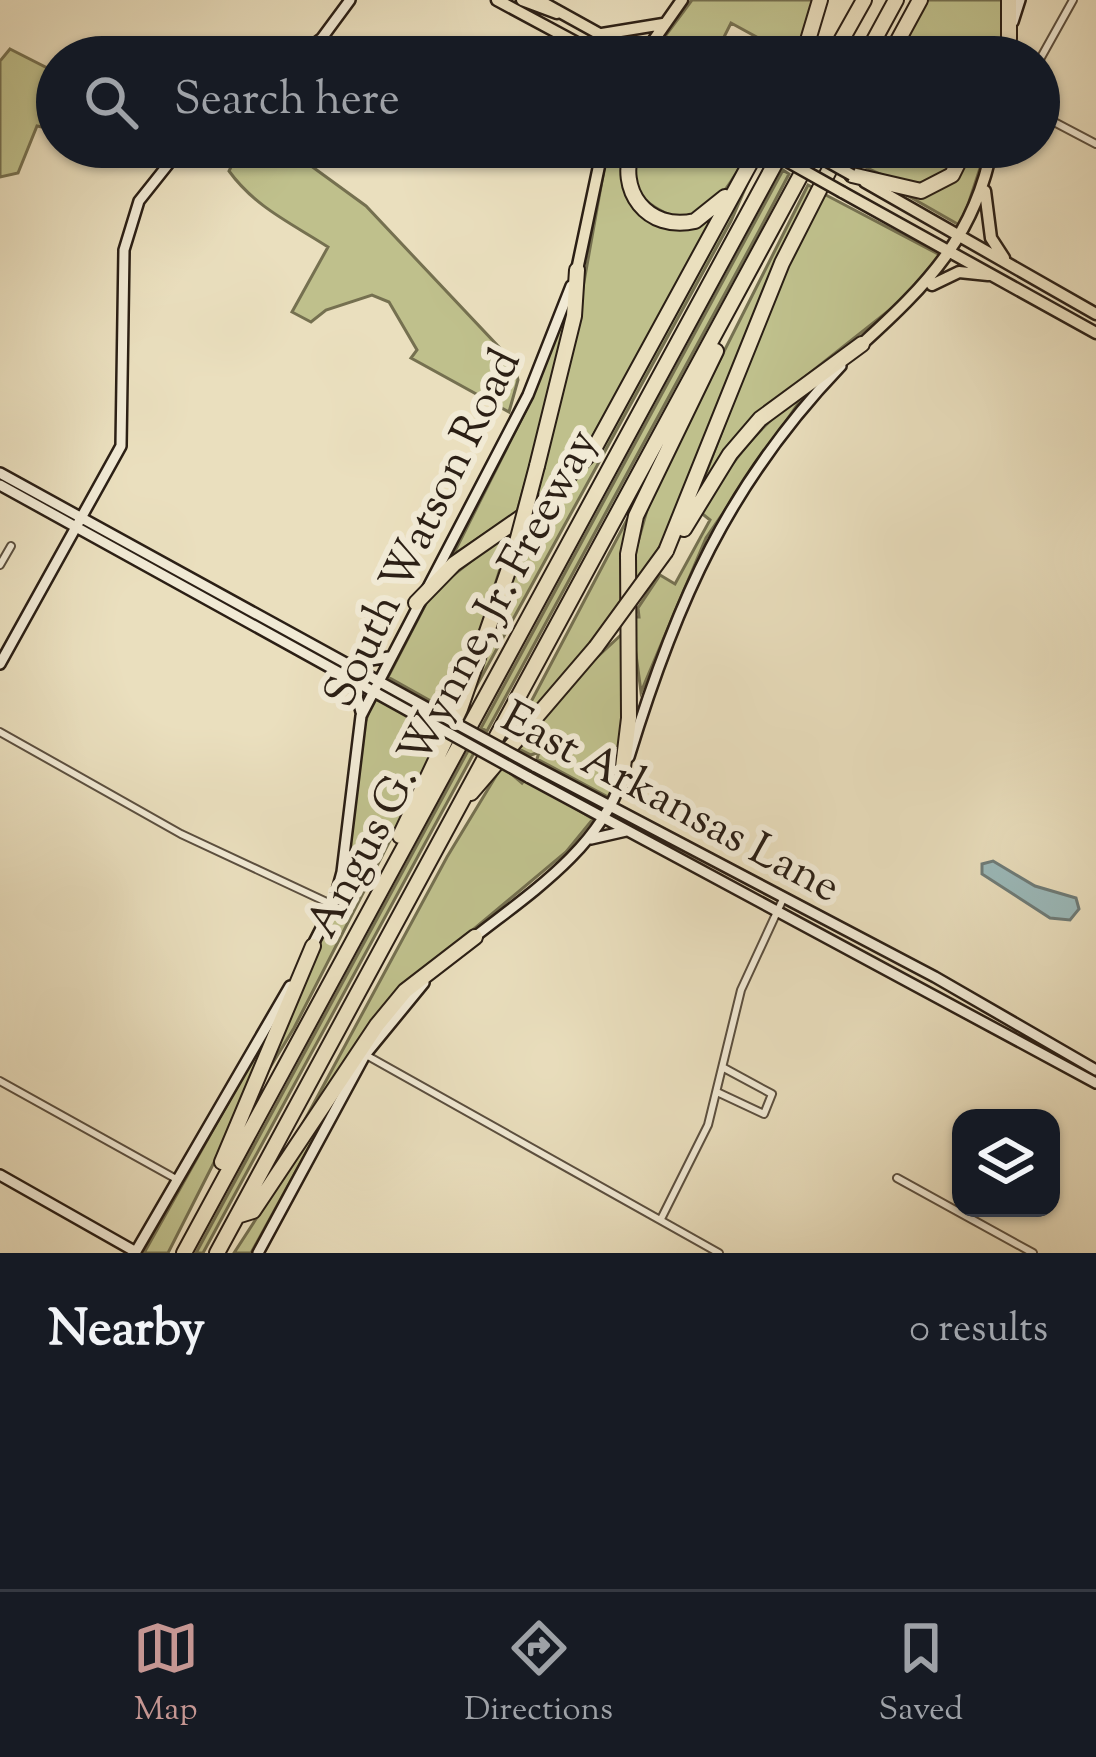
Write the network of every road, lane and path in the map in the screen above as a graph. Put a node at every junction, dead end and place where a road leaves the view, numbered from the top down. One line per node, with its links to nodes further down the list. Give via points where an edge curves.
1 (350, 0): 18 (main road)
2 (497, 0): 19 (main road)
3 (522, 0): 14 (main road)
4 (538, 0): 14 (main road)
5 (682, 0): 16 (main road)
6 (820, 0): 22 (highway)
7 (855, 0): 15 (highway)
8 (864, 0): 15 (highway)
9 (896, 0): 24 (highway)
10 (920, 0): 25 (highway)
11 (1009, 0): 26 (highway)
12 (1021, 0): 27 (main road)
13 (1073, 0): 28 (street)
14 (561, 13): 17 (main road)
15 (854, 17): 23 (highway)
16 (663, 24): 17 (main road); 21 (main road)
17 (600, 34): 20 (main road)
18 (323, 36)
19 (564, 36)
20 (604, 36)
21 (655, 36)
22 (809, 36)
23 (844, 36)
24 (876, 36)
25 (900, 36)
26 (1009, 36)
27 (1010, 36)
28 (1053, 36)
29 (1060, 124): 30 (street)
30 (1095, 141)
31 (164, 168): 57 (main road, via 128,234 121,274 123,438)
32 (599, 168): 48 (main road, South Watson Road)
33 (627, 168): 43 (highway, via 631,195 667,223 705,218)
34 (748, 168): 43 (highway)
35 (773, 168): 74 (highway, Angus G. Wynne, Jr. Freeway)
36 (798, 168): 46 (main road, bridge)
37 (805, 168): 52 (highway, Angus G. Wynne, Jr. Freeway)
38 (830, 168): 59 (highway, via 782,263)
39 (840, 168): 42 (main road, bridge)
40 (955, 168): 42 (highway, via 921,191)
41 (988, 168): 44 (main road)
42 (852, 175): 45 (main road)
43 (744, 176): 61 (highway, via 594,449 545,500 454,564)
44 (984, 185): 45 (main road); 47 (main road, via 991,238)
45 (962, 237): 46 (main road); 47 (main road)
46 (953, 251): 49 (main road); 50 (main road)
47 (1010, 265): 51 (main road)
48 (577, 270): 61 (main road, South Watson Road, via 528,395); 74 (highway, bridge, via 574,316 513,557 460,709 388,858)
49 (998, 277): 50 (main road, via 959,272); 53 (main road)
50 (919, 292): 54 (main road)
51 (1096, 314)
52 (718, 328): 69 (highway, via 718,346 636,517 628,554); 70 (highway, Angus G. Wynne, Jr. Freeway)
53 (1096, 333)
54 (862, 344): 59 (highway, via 760,419); 69 (main road, via 794,415 697,566)
55 (0, 472): 57 (main road, East Arkansas Lane)
56 (0, 485): 57 (main road, East Arkansas Lane)
57 (79, 523): 62 (main road, East Arkansas Lane); 64 (main road); 65 (main road, East Arkansas Lane)
58 (11, 546): 60 (street)
59 (666, 551): 70 (highway, bridge, via 596,647)
60 (0, 565)
61 (416, 603): 63 (main road, South Watson Road)
62 (337, 658): 63 (main road); 66 (main road, East Arkansas Lane)
63 (389, 658): 66 (main road, South Watson Road)
64 (0, 664)
65 (337, 672): 66 (main road, East Arkansas Lane); 67 (main road, via 356,692)
66 (375, 686): 67 (main road, South Watson Road); 71 (main road, East Arkansas Lane, bridge)
67 (361, 716): 76 (main road, South Watson Road)
68 (0, 732): 76 (street, via 181,834)
69 (621, 784): 71 (main road); 72 (main road)
70 (463, 800): 88 (highway, Angus G. Wynne, Jr. Freeway)
71 (608, 814): 72 (main road, East Arkansas Lane); 73 (main road)
72 (641, 830): 73 (main road); 75 (main road, East Arkansas Lane)
73 (587, 842): 77 (main road)
74 (385, 881): 92 (highway, Angus G. Wynne, Jr. Freeway)
75 (780, 904): 80 (street, via 741,990); 81 (main road, East Arkansas Lane, via 934,977); 83 (main road)
76 (333, 905): 78 (main road, South Watson Road)
77 (475, 937): 79 (main road, via 403,1004); 88 (highway, via 405,991 253,1210)
78 (313, 946): 87 (main road, South Watson Road); 91 (highway)
79 (365, 1055): 89 (street); 94 (main road)
80 (723, 1067): 84 (street); 84 (street, via 765,1088 770,1104 764,1114)
81 (1096, 1070)
82 (0, 1081): 87 (street)
83 (1096, 1083)
84 (717, 1092): 89 (street)
85 (0, 1175): 90 (main road)
86 (897, 1178): 96 (street)
87 (178, 1180): 90 (main road, South Watson Road)
88 (237, 1216): 93 (highway, Angus G. Wynne, Jr. Freeway)
89 (660, 1220): 95 (street)
90 (136, 1253)
91 (174, 1253)
92 (184, 1253)
93 (217, 1253)
94 (258, 1253)
95 (718, 1253)
96 (1033, 1253)

